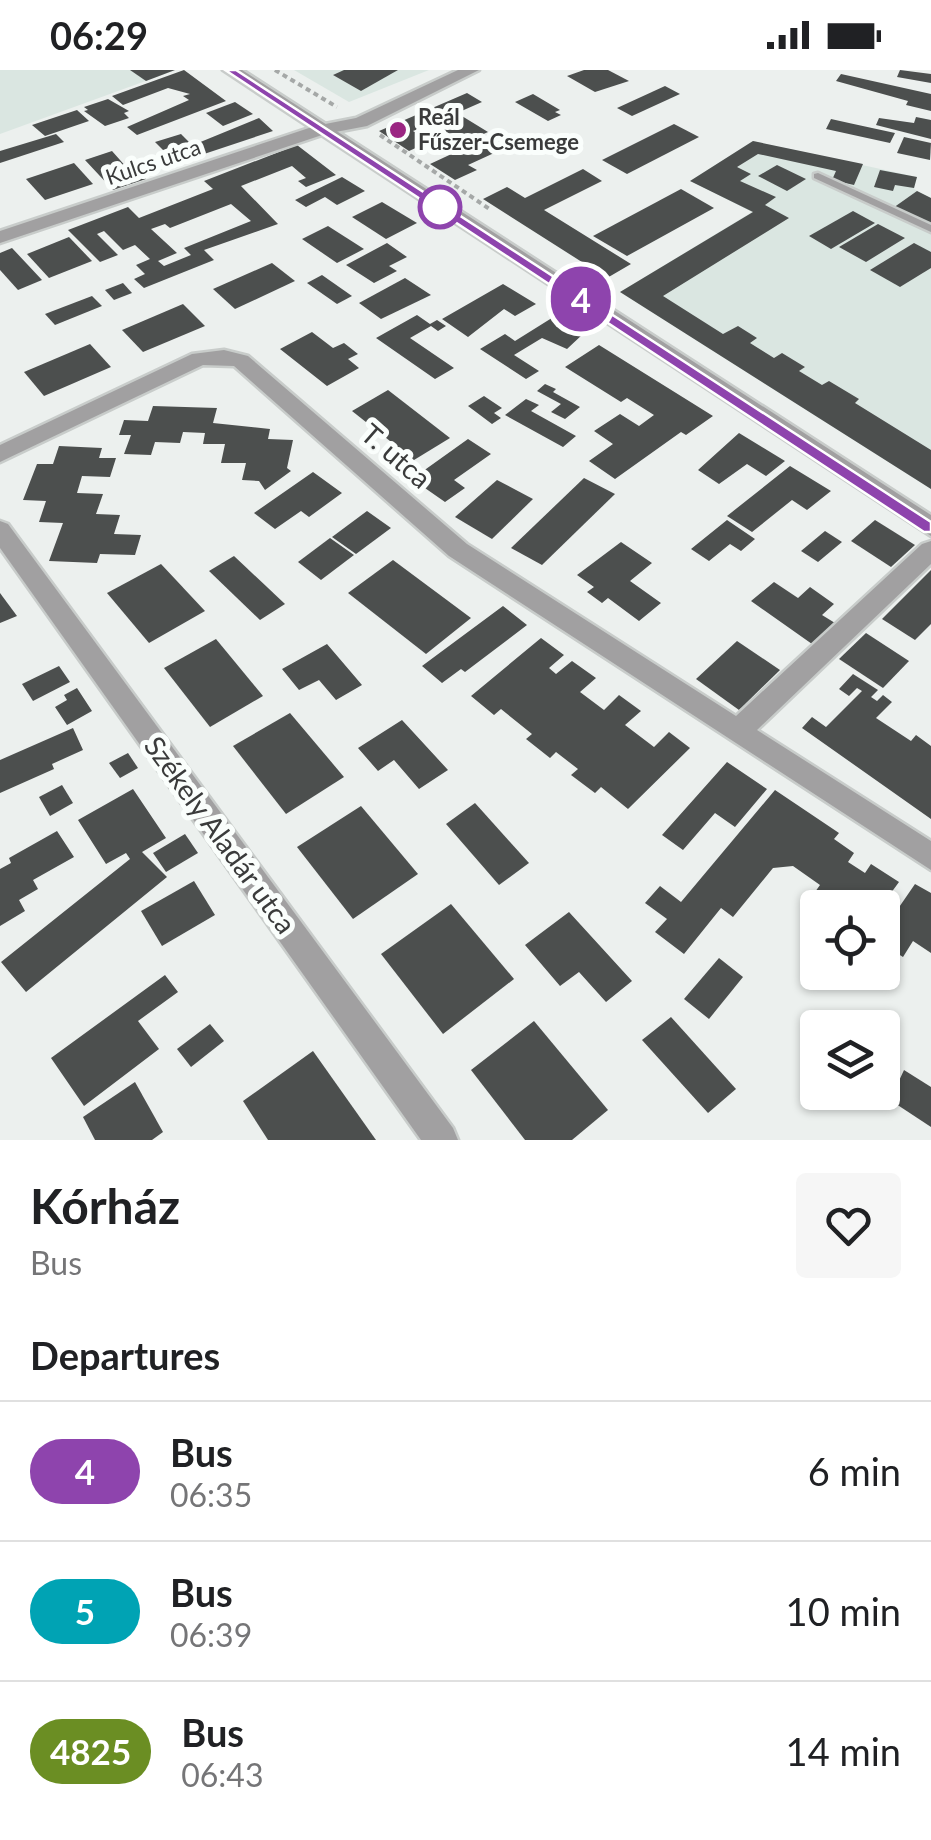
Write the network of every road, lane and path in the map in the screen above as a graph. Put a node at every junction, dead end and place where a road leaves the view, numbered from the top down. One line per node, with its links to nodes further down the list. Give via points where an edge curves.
1 (231, 70): 3 (street)
2 (471, 70): 3 (street, Kulcs utca, via 361,122)
3 (321, 130): 6 (street, Kulcs utca); 8 (street)
4 (818, 176): 5 (lane)
5 (931, 230)
6 (0, 238)
7 (0, 454): 11 (street, T. utca, via 199,360 242,361 458,550)
8 (931, 527)
9 (0, 530): 13 (street, Székely Aladár utca)
10 (931, 550): 11 (street)
11 (738, 730): 12 (street, T. utca)
12 (931, 857)
13 (441, 1140)

